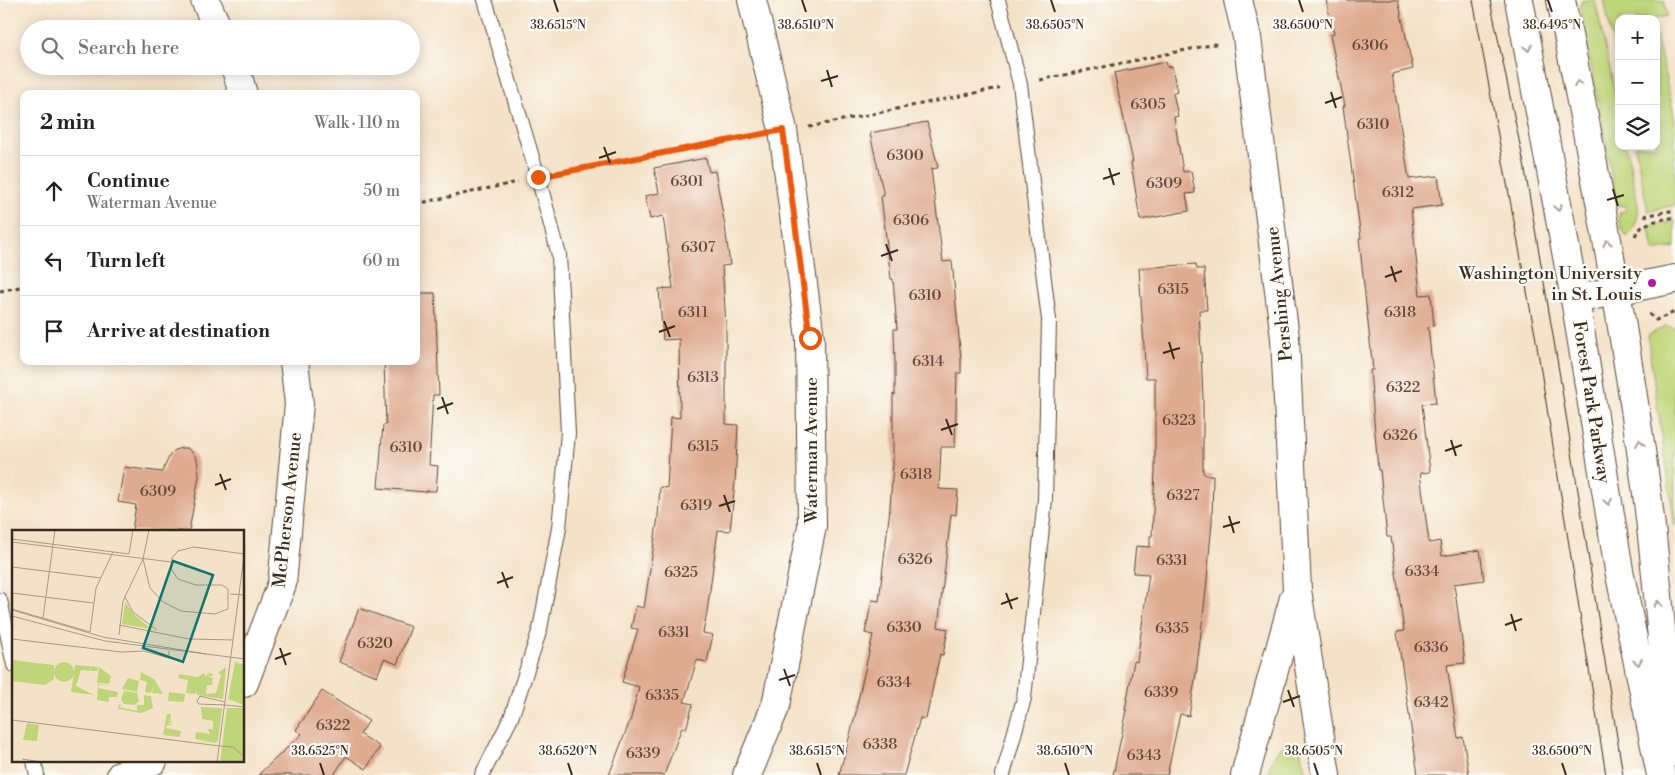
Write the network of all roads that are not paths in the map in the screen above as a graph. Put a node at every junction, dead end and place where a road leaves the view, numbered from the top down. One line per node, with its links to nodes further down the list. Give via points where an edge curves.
1 (205, 0): 8 (street)
2 (485, 0): 23 (lane, via 559,256 568,433 559,528 540,629 511,718)
3 (752, 0): 24 (street, Waterman Avenue, via 783,130 810,338 812,526 776,705)
4 (998, 0): 25 (lane, via 1020,84 1049,320 1045,499 1024,698)
5 (1238, 0): 15 (street, Pershing Avenue, via 1247,37 1285,338)
6 (1520, 0): 13 (street, Forest Park Parkway, one-way to 13)
7 (1561, 0): 12 (street, one-way to 7)
8 (214, 20)
9 (238, 75): 10 (street)
10 (242, 90)
11 (1675, 279): 12 (street)
12 (1616, 291): 13 (street); 29 (street, one-way to 12, via 1647,495)
13 (1574, 299): 28 (street, Forest Park Parkway, one-way to 28, via 1619,570)
14 (294, 365): 18 (street, McPherson Avenue, via 299,404 282,584)
15 (1297, 590): 26 (street, Pershing Avenue); 27 (street, Pershing Avenue)
16 (0, 600): 17 (lane)
17 (12, 656)
18 (245, 680)
19 (34, 762): 21 (lane)
20 (151, 762): 22 (street)
21 (37, 775)
22 (121, 775)
23 (482, 775)
24 (747, 775)
25 (1003, 775)
26 (1244, 775)
27 (1326, 775)
28 (1661, 775)
29 (1674, 775)

